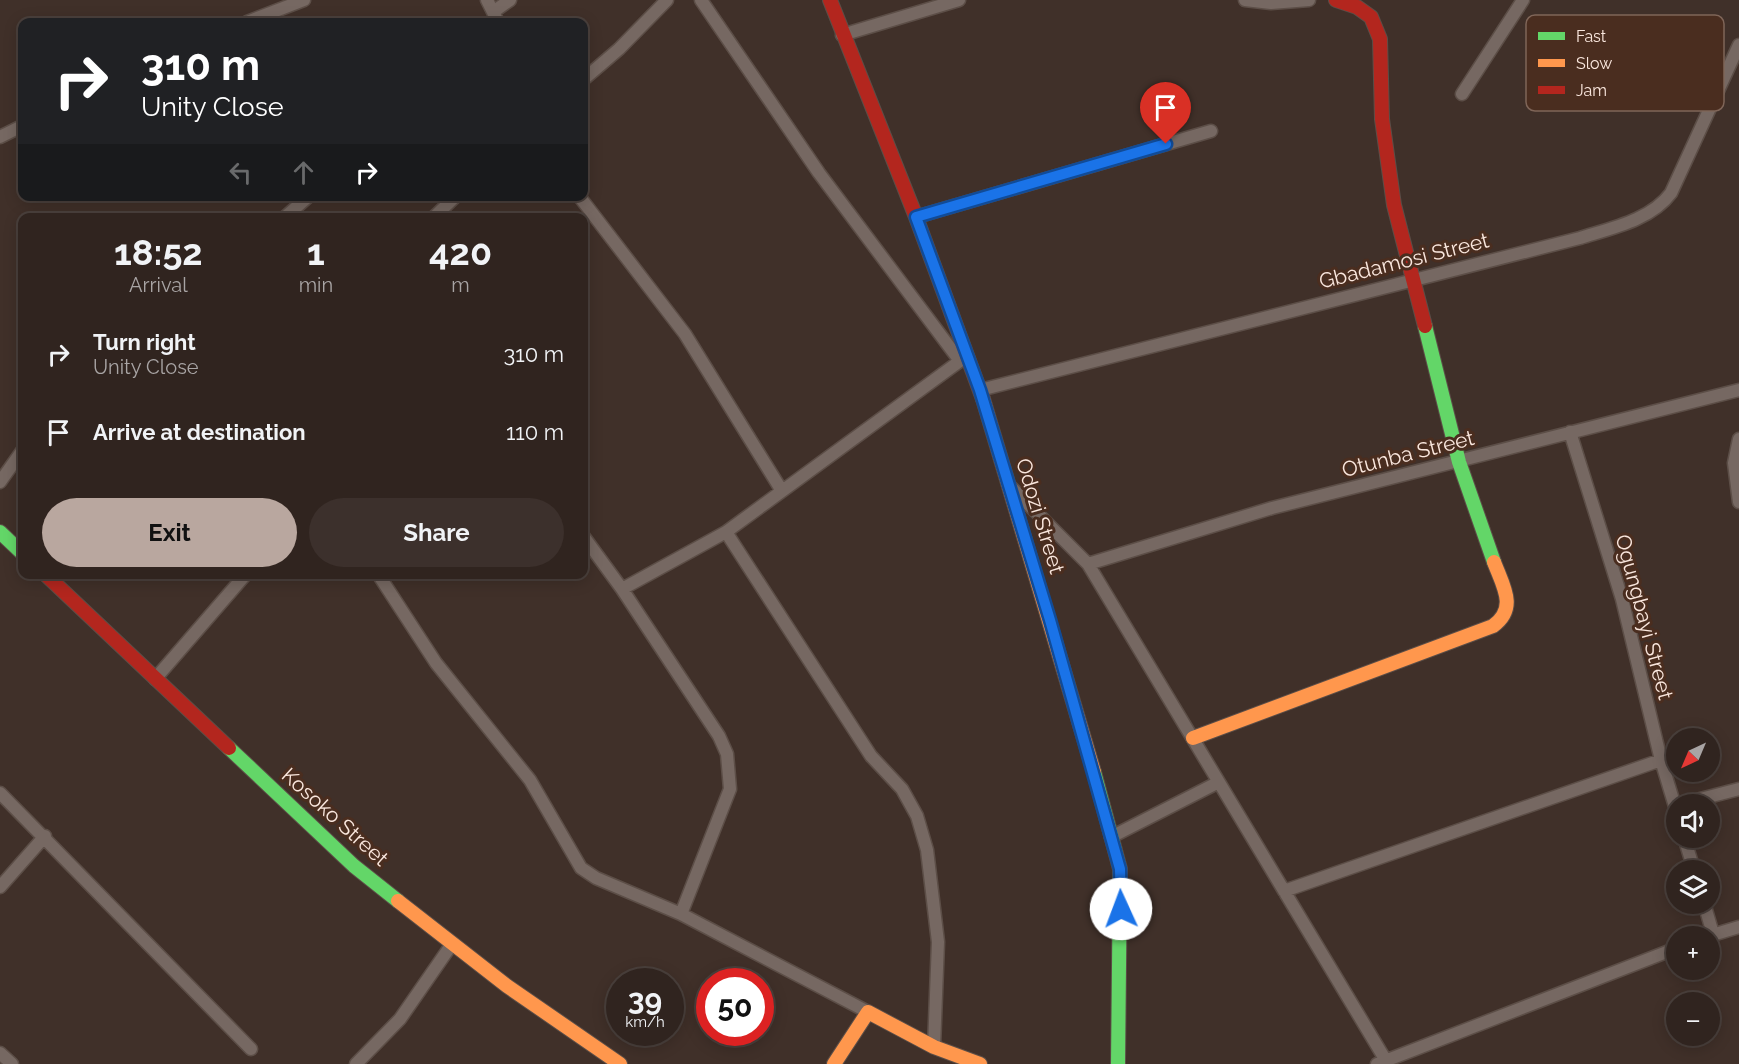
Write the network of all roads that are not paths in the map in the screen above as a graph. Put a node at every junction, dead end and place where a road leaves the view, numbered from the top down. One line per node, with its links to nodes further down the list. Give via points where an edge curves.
1 (304, 0): 13 (street)
2 (487, 0): 12 (street)
3 (510, 0): 12 (street)
4 (667, 0): 16 (street)
5 (701, 0): 31 (street, via 819,173)
6 (830, 0): 14 (street, Odozi Street)
7 (959, 0): 14 (street)
8 (1245, 0): 9 (street)
9 (1309, 0)
10 (1336, 0): 29 (street, via 1371,17 1380,39 1382,119 1394,205)
11 (1523, 0): 18 (street)
12 (496, 17)
13 (257, 18)
14 (842, 35): 28 (street, Odozi Street)
15 (1739, 45): 17 (street, Gbadamosi Street)
16 (588, 76)
17 (1724, 78)
18 (1462, 94)
19 (1709, 111): 29 (street, Gbadamosi Street, via 1671,193 1661,206 1580,238)
20 (18, 128): 22 (street)
21 (1211, 131): 28 (street)
22 (0, 137)
23 (303, 201): 26 (street)
24 (451, 201): 27 (street)
25 (583, 201): 40 (street, via 685,334)
26 (290, 213)
27 (438, 213)
28 (916, 217): 30 (street, Odozi Street)
29 (1412, 278): 32 (street, Gbadamosi Street); 37 (street)
30 (964, 344): 31 (street); 32 (street, Odozi Street)
31 (960, 361): 40 (street)
32 (980, 390): 39 (street, Odozi Street)
33 (1739, 390): 34 (street, Otunba Street)
34 (1570, 432): 37 (street, Otunba Street); 53 (street, Ogungbayi Street, via 1622,599)
35 (1739, 439): 41 (street, via 1734,463)
36 (18, 457): 38 (street)
37 (1459, 462): 46 (street, Otunba Street, via 1272,508); 52 (street, via 1508,603 1504,618 1493,627)
38 (0, 482)
39 (1008, 484): 46 (street); 60 (street, Odozi Street)
40 (782, 491): 43 (street)
41 (1739, 502)
42 (0, 532): 45 (street)
43 (726, 532): 50 (street); 69 (street, via 871,756 902,789 917,816 927,850 938,942)
44 (588, 542): 50 (street)
45 (18, 549)
46 (1088, 564): 52 (street)
47 (50, 579): 51 (street, Kosoko Street)
48 (242, 579): 51 (street)
49 (381, 579): 63 (street, via 436,663 530,780 581,868)
50 (622, 589): 63 (street, via 727,754 730,789)
51 (155, 680): 66 (street, Kosoko Street, via 354,866)
52 (1192, 738): 54 (street)
53 (1661, 759): 57 (street, Ogungbayi Street); 62 (street)
54 (1217, 783): 60 (street); 62 (street)
55 (1739, 789): 58 (street)
56 (0, 793): 59 (street)
57 (1673, 794)
58 (1720, 795)
59 (45, 836): 61 (street); 70 (street)
60 (1111, 837): 78 (street, Odozi Street, via 1120,869)
61 (0, 887)
62 (1284, 891): 73 (street)
63 (681, 914): 68 (street)
64 (1739, 927): 65 (street)
65 (1720, 932)
66 (452, 944): 72 (street, Kosoko Street); 75 (street, via 399,1018)
67 (1666, 952): 73 (street)
68 (868, 1012): 69 (street); 76 (street)
69 (934, 1047): 77 (street)
70 (251, 1049)
71 (0, 1053): 74 (street)
72 (614, 1062)
73 (1383, 1062)
74 (12, 1064)
75 (356, 1064)
76 (834, 1064)
77 (980, 1064)
78 (1118, 1064)

